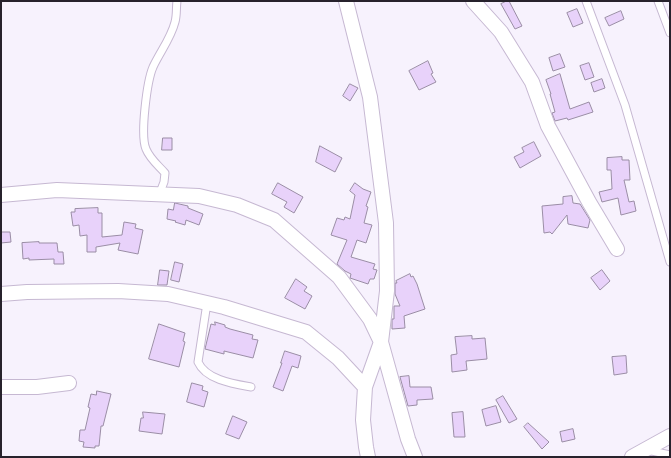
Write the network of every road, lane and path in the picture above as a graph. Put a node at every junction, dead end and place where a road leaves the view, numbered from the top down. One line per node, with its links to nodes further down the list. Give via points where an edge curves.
1 (178, 1): 8 (lane, via 175,24 152,69 143,131 145,148 165,173)
2 (346, 1): 13 (street, via 370,97 386,223 387,291)
3 (473, 1): 9 (street, via 501,32 532,82 548,126)
4 (586, 1): 10 (lane, via 625,105)
5 (658, 1): 6 (lane)
6 (670, 33)
7 (1, 195): 8 (street, via 57,190)
8 (159, 195): 13 (street, via 199,196 237,205 274,220 339,277 370,319)
9 (617, 249)
10 (670, 262)
11 (1, 294): 12 (street, via 125,292 168,294)
12 (207, 303): 16 (lane, via 198,362 201,369 232,384); 17 (street, via 306,332 338,358)
13 (381, 342): 17 (street); 22 (street)
14 (69, 383): 15 (street, via 37,387)
15 (1, 387)
16 (251, 387)
17 (366, 387): 21 (street, via 363,420)
18 (670, 436): 19 (street)
19 (638, 453): 20 (lane)
20 (670, 455)
21 (368, 457)
22 (415, 457)

